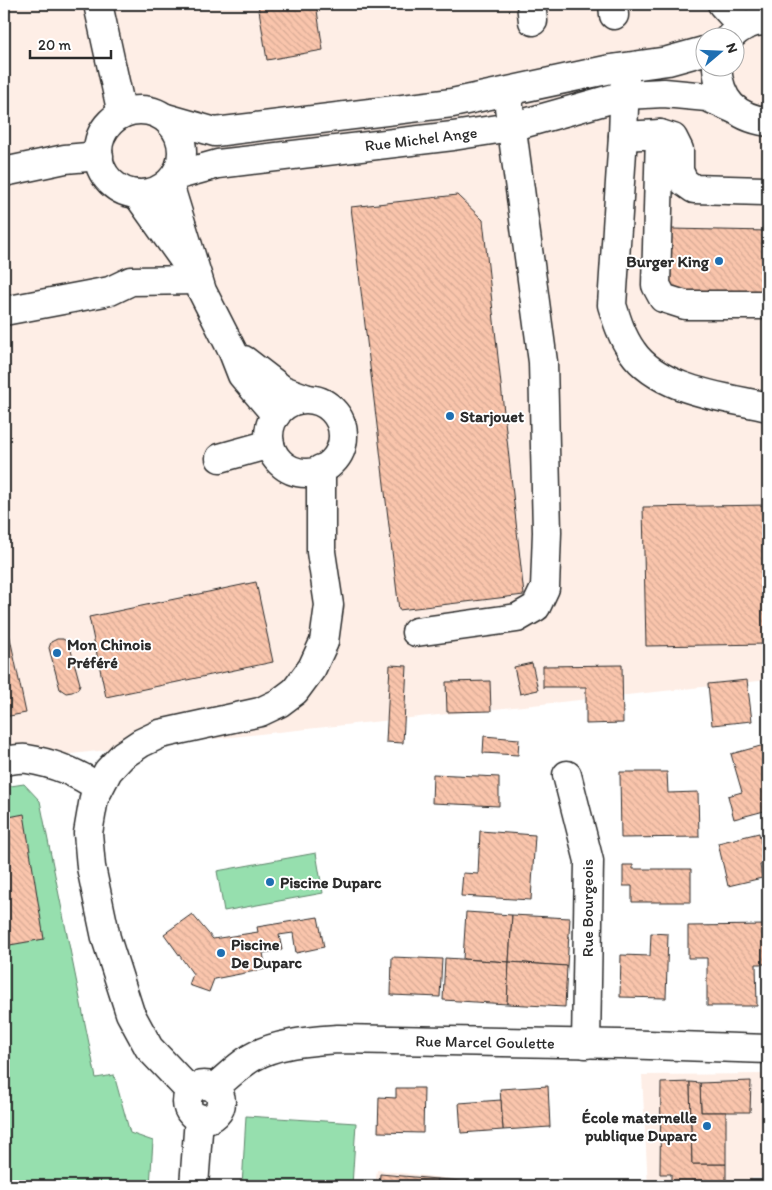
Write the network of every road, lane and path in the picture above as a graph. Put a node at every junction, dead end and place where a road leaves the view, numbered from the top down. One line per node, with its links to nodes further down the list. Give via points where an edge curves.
1 (98, 4): 9 (street)
2 (722, 4): 3 (street)
3 (754, 24)
4 (694, 53): 5 (street, Rue Michel Ange, via 668,61)
5 (626, 67): 7 (street, Rue Michel Ange); 8 (street)
6 (718, 78): 11 (street, via 724,97)
7 (507, 92): 10 (street, Rue Michel Ange, via 452,103 215,132); 12 (street)
8 (625, 95): 11 (street, Rue Michel Ange, via 664,92 707,97); 12 (street, Rue Michel Ange); 14 (street)
9 (122, 114): 10 (street, via 144,110); 15 (street, via 111,121 104,132)
10 (166, 118): 17 (street, via 182,145 182,161)
11 (756, 121)
12 (511, 127): 17 (street, Rue Michel Ange, via 218,164); 32 (street, via 543,362 546,588 536,607 517,618)
13 (660, 134): 14 (street); 18 (street, via 674,138 679,150 679,171 684,182 694,189); 21 (street, via 656,285 663,298 686,305)
14 (623, 136): 25 (street, via 612,305 620,330 633,353 657,375 686,389)
15 (99, 156): 16 (street, via 65,158); 19 (street, via 102,170 111,182 123,191)
16 (4, 172)
17 (172, 180): 19 (street, via 159,190); 20 (street)
18 (764, 191)
19 (137, 194): 20 (street)
20 (198, 280): 22 (street, via 131,282 110,291); 23 (street)
21 (768, 305)
22 (4, 312)
23 (233, 352): 24 (street, via 283,390); 26 (street, via 242,374)
24 (305, 398): 26 (street, via 294,400); 29 (street, via 329,406 342,427 340,452)
25 (768, 407)
26 (276, 415): 27 (street, via 271,424)
27 (270, 444): 28 (street); 30 (street, via 278,460)
28 (220, 458)
29 (321, 469): 30 (street, via 312,472); 31 (street)
30 (293, 470): 31 (street)
31 (322, 552): 35 (street, via 330,605 324,642 312,668 295,691 260,712 160,734 141,743 108,771)
32 (416, 632)
33 (4, 761): 35 (street, via 25,758 54,766 84,777)
34 (567, 775): 36 (street, Rue Bourgeois, via 589,861)
35 (99, 788): 38 (street, via 88,833 91,867 106,938 130,1013 149,1048)
36 (586, 1044): 37 (street, Rue Marcel Goulette); 38 (street, Rue Marcel Goulette, via 304,1041 251,1057)
37 (768, 1049)
38 (202, 1089): 39 (street, via 221,1099 221,1106 212,1117 199,1118)
39 (194, 1186)

